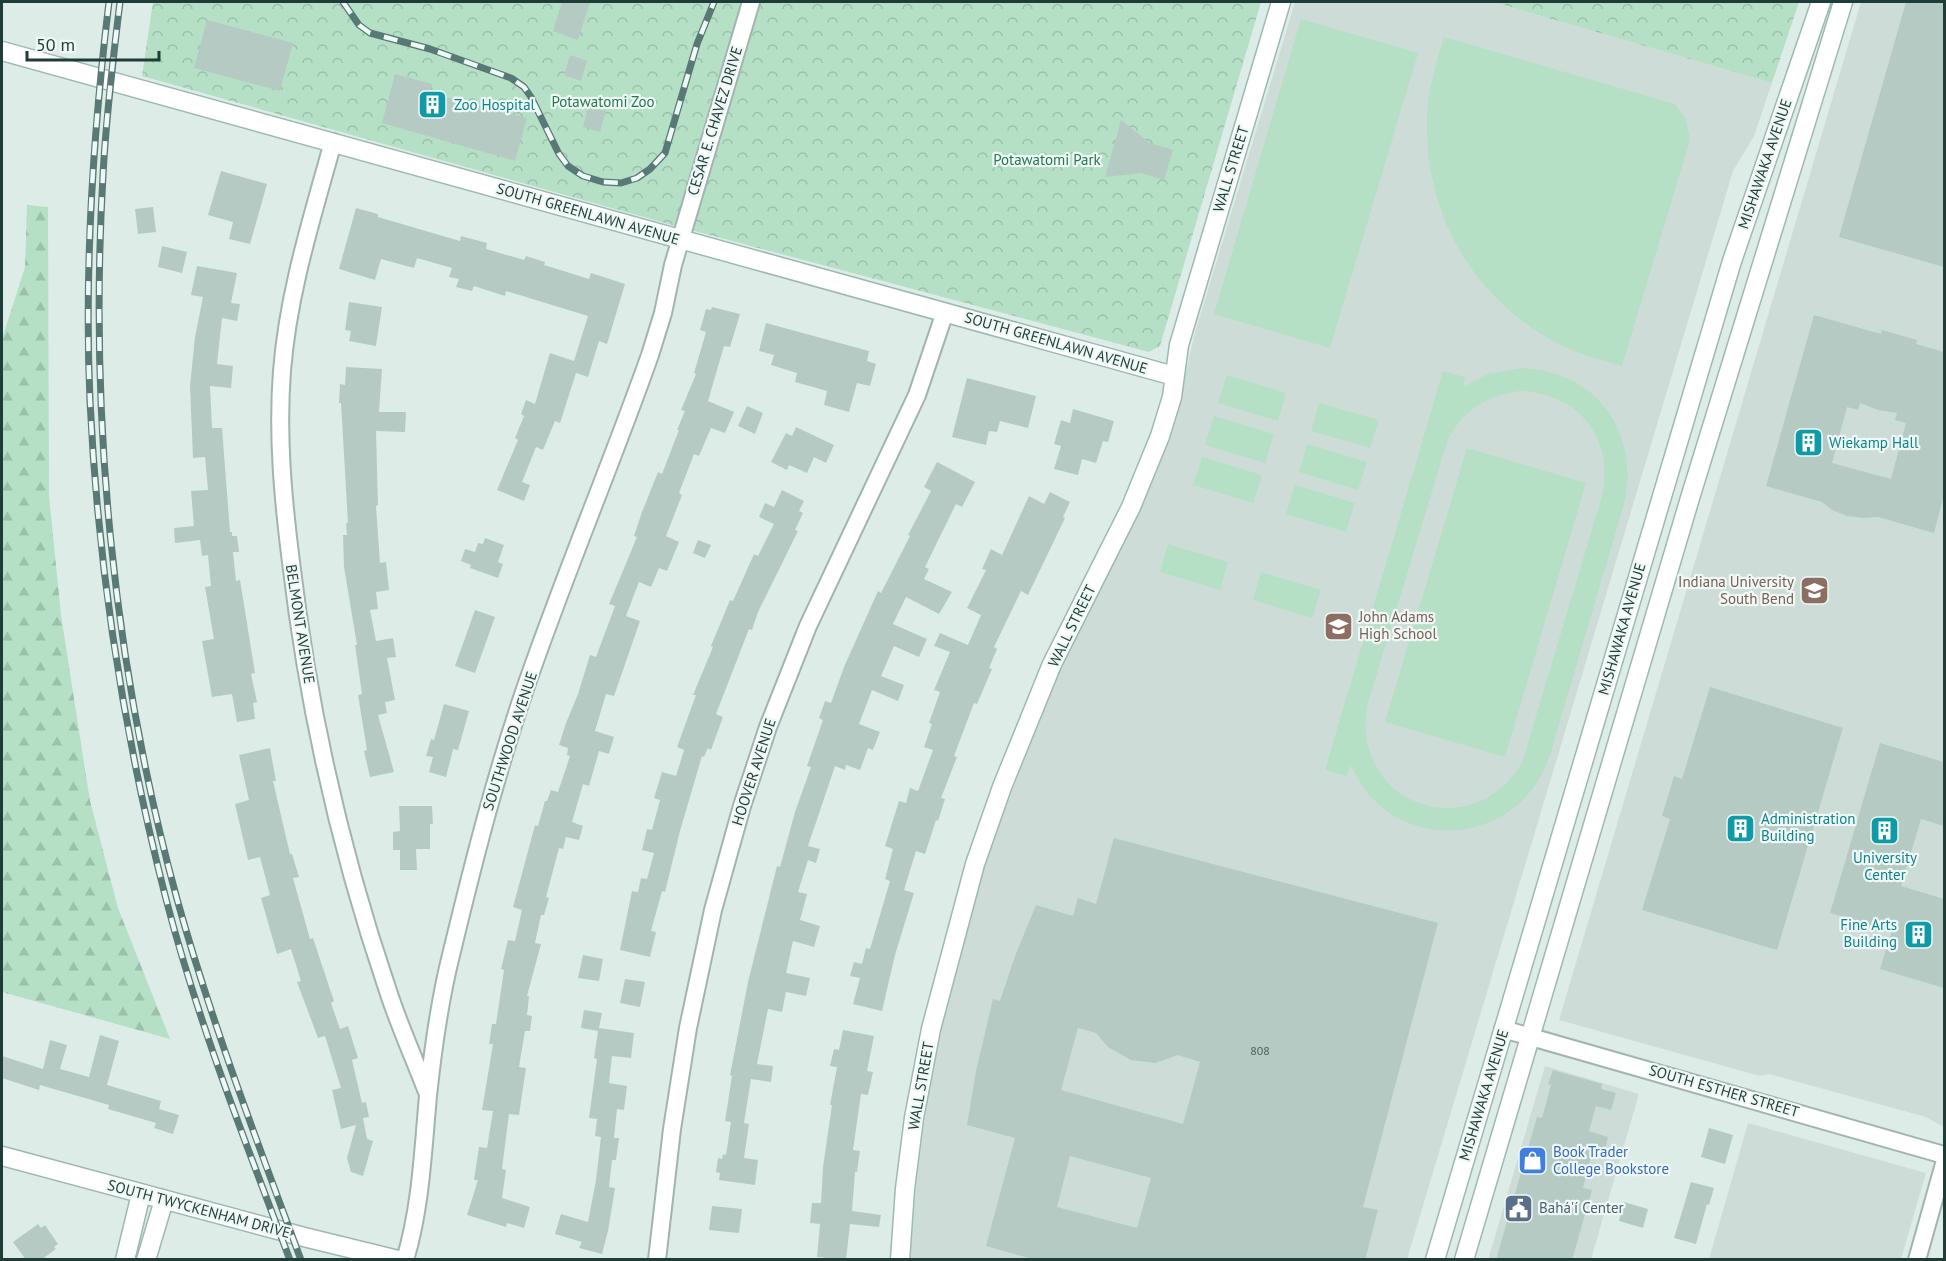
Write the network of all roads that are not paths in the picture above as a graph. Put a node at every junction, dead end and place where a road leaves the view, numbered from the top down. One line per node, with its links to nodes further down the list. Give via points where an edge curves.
1 (751, 2): 7 (street, CESAR E. CHAVEZ DRIVE)
2 (1281, 2): 9 (street, WALL STREET, via 1179,345)
3 (1821, 2): 10 (street, MISHAWAKA AVENUE, via 1732,261)
4 (1843, 2): 11 (street, MISHAWAKA AVENUE)
5 (2, 51): 6 (street, SOUTH GREENLAWN AVENUE)
6 (333, 142): 7 (street, SOUTH GREENLAWN AVENUE); 12 (street, BELMONT AVENUE, via 286,331 280,409 283,495 299,627 326,770 388,993)
7 (680, 240): 8 (street, SOUTH GREENLAWN AVENUE); 12 (street, SOUTHWOOD AVENUE, via 650,355 524,691 494,788 451,954)
8 (945, 312): 9 (street, SOUTH GREENLAWN AVENUE); 22 (street, HOOVER AVENUE, via 918,395 808,626 742,806 713,910 688,1028)
9 (1174, 376): 23 (street, WALL STREET, via 1171,400 1148,467 1052,664 979,854 931,1029 914,1118)
10 (1503, 1029): 11 (street, SOUTH ESTHER STREET); 24 (street, MISHAWAKA AVENUE)
11 (1530, 1036): 13 (street, SOUTH ESTHER STREET); 25 (street, MISHAWAKA AVENUE)
12 (428, 1095): 21 (street, SOUTHWOOD AVENUE, via 415,1210)
13 (1944, 1155)
14 (2, 1156): 16 (street, SOUTH TWYCKENHAM DRIVE)
15 (1944, 1164): 26 (street)
16 (141, 1194): 17 (street, SOUTH TWYCKENHAM DRIVE); 18 (street)
17 (164, 1200): 19 (street); 20 (street, SOUTH TWYCKENHAM DRIVE)
18 (124, 1260)
19 (147, 1260)
20 (398, 1260)
21 (405, 1260)
22 (657, 1260)
23 (900, 1260)
24 (1435, 1260)
25 (1464, 1260)
26 (1917, 1260)

